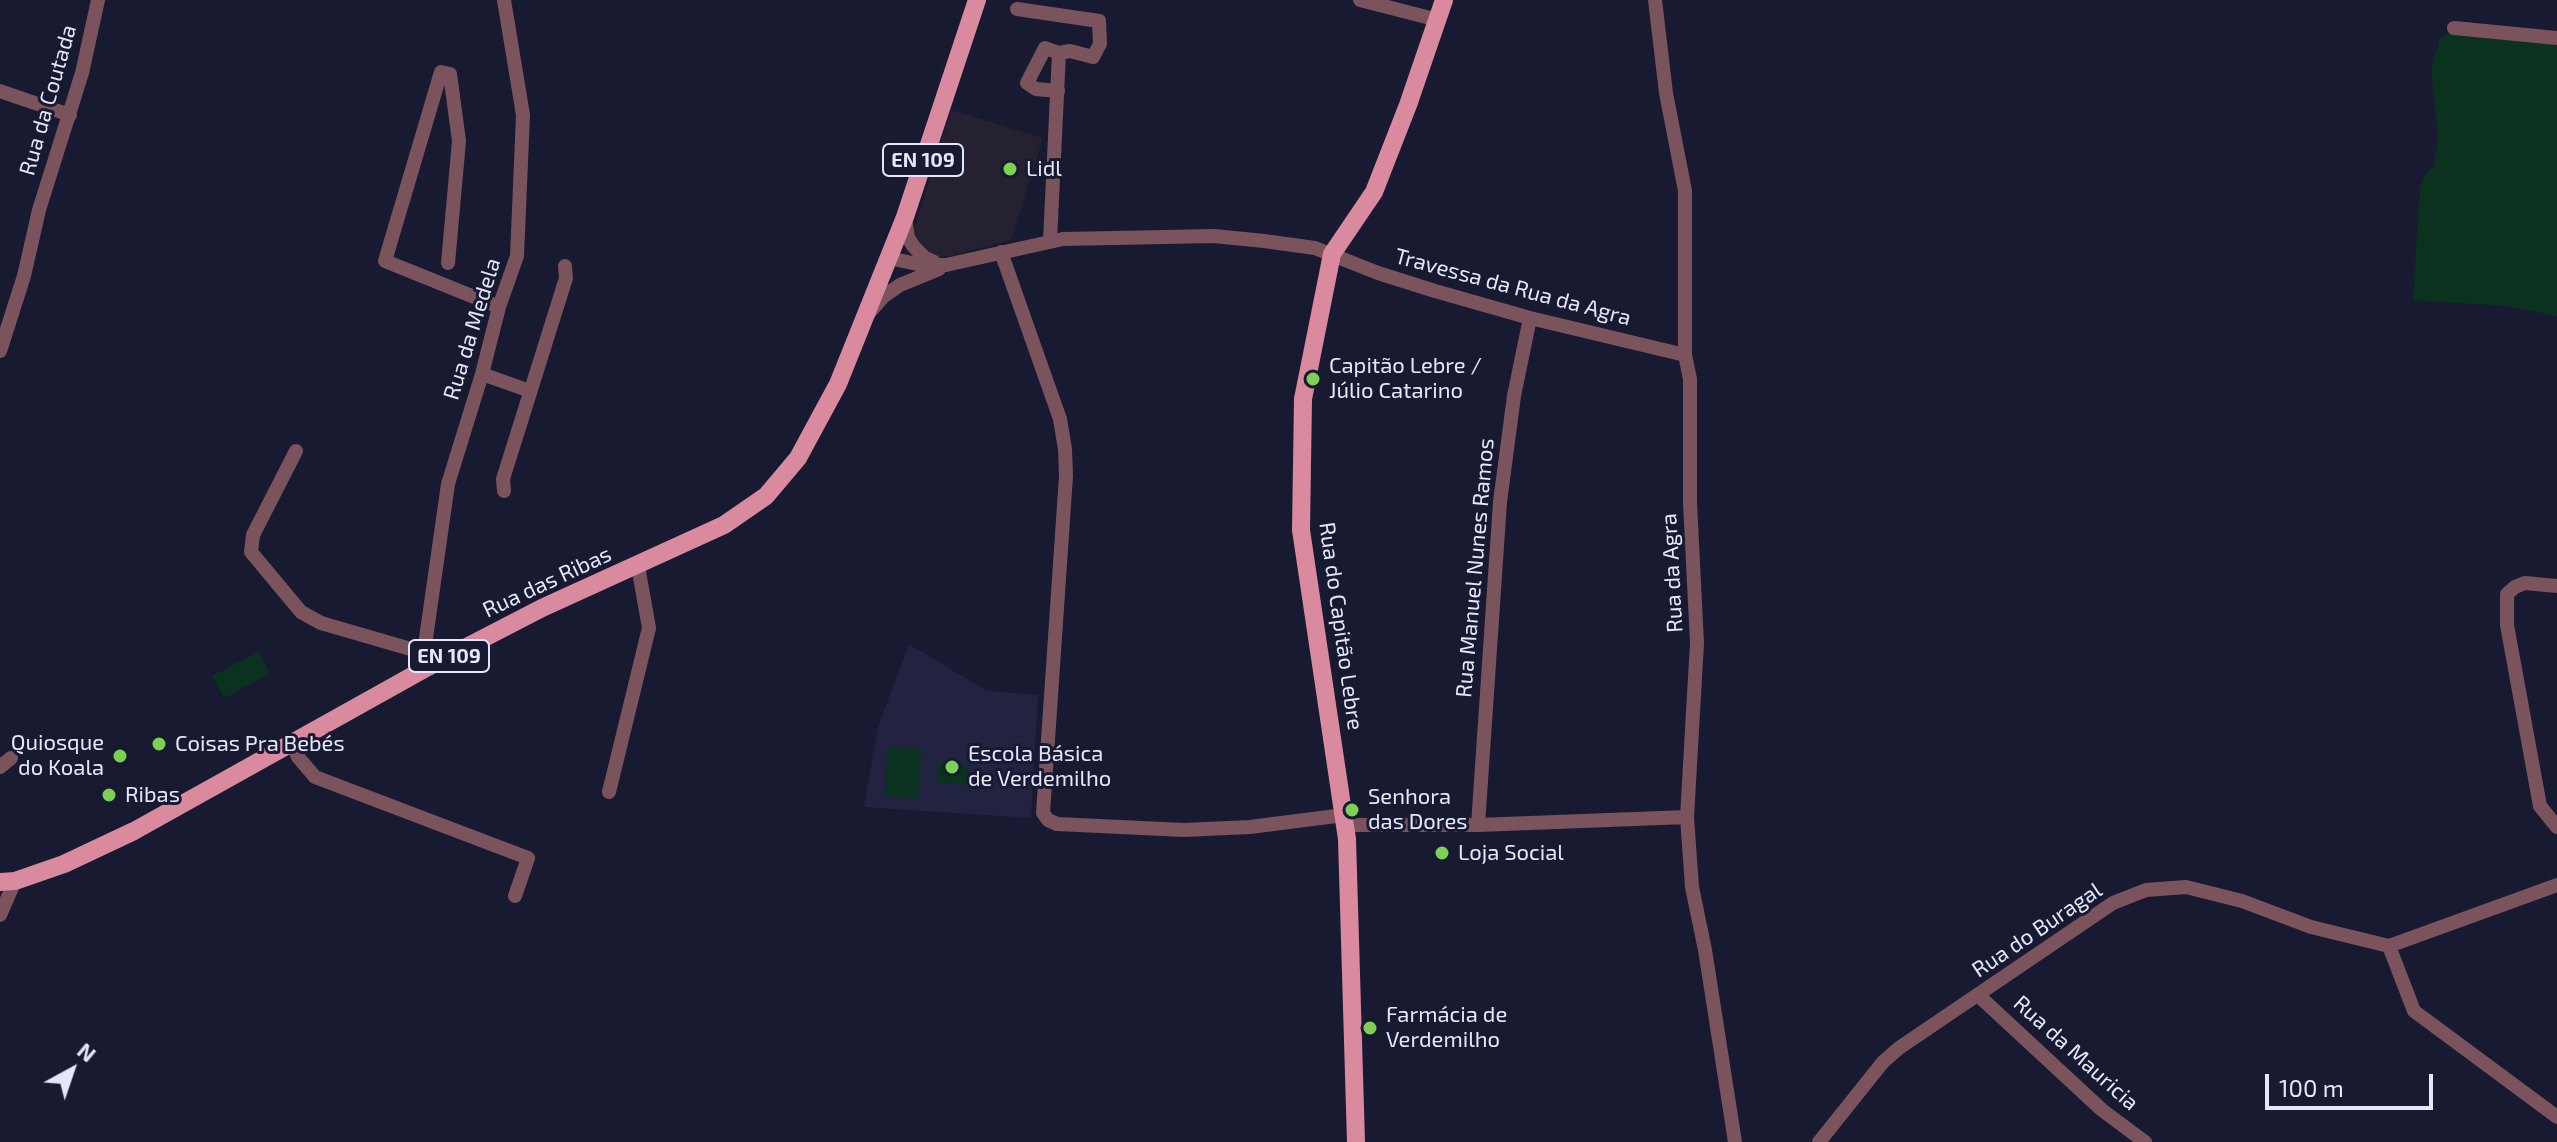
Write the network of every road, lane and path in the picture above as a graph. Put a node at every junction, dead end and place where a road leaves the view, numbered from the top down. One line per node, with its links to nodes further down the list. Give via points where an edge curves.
1 (98, 0): 14 (street, Rua da Coutada)
2 (504, 0): 26 (street, Rua da Medela, via 523,115 517,256)
3 (977, 0): 17 (main road, EN 109)
4 (1360, 0): 8 (street)
5 (1444, 0): 8 (main road, Rua do Capitão Lebre)
6 (1655, 0): 30 (street, Rua da Agra, via 1685,191)
7 (1017, 9): 11 (street, via 1099,21 1100,44 1093,57)
8 (1438, 20): 20 (main road, Rua do Capitão Lebre, via 1374,192)
9 (2454, 28): 10 (street)
10 (2557, 38)
11 (1059, 53): 13 (street); 13 (street, via 1045,48 1027,83)
12 (0, 91): 14 (street)
13 (1058, 91): 18 (street)
14 (70, 115): 29 (street, Rua da Coutada)
15 (428, 117): 16 (street); 16 (street, via 441,72 450,74); 26 (street, via 385,261)
16 (456, 117): 22 (street, via 459,141)
17 (905, 217): 21 (main road, EN 109); 23 (street, via 908,238 919,253)
18 (1050, 241): 19 (street, Travessa da Rua da Agra); 20 (street, Travessa da Rua da Agra, via 1214,236)
19 (1001, 252): 23 (street, Travessa da Rua da Agra); 41 (street, via 1060,419 1065,449 1043,813 1057,824 1163,830)
20 (1332, 254): 27 (street, Travessa da Rua da Agra); 41 (main road, Rua do Capitão Lebre, via 1303,399 1301,530)
21 (889, 258): 23 (street); 25 (street); 28 (main road, EN 109)
22 (448, 263)
23 (946, 265): 25 (street)
24 (565, 266): 32 (street, via 566,278)
25 (915, 278): 28 (street, via 884,296)
26 (499, 307): 31 (street, Rua da Medela)
27 (1530, 318): 30 (street, Travessa da Rua da Agra); 42 (street, Rua Manuel Nunes Ramos, via 1500,502)
28 (864, 319): 35 (main road, Rua das Ribas / EN 109, via 838,384 798,458 766,496 724,525)
29 (0, 351)
30 (1685, 355): 40 (street, Rua da Agra, via 1697,643)
31 (482, 374): 32 (street); 37 (street, Rua da Medela, via 448,484 425,645)
32 (530, 391): 34 (street)
33 (296, 451): 37 (street, via 253,535 251,552 301,612 321,623 414,650)
34 (504, 491)
35 (638, 566): 37 (main road, Rua das Ribas / EN 109); 39 (street, via 649,628)
36 (2557, 586): 43 (street, via 2525,583 2507,594 2508,642 2540,806)
37 (428, 667): 38 (main road, Rua das Ribas / EN 109)
38 (292, 743): 44 (main road, Rua das Ribas / EN 109, via 134,831 64,864); 46 (street, via 315,777 528,858)
39 (609, 792)
40 (1687, 817): 42 (street); 52 (street, Rua da Agra, via 1692,887)
41 (1345, 820): 42 (street); 51 (main road, Rua do Capitão Lebre)
42 (1478, 825)
43 (2557, 827)
44 (7, 882): 47 (street)
45 (2557, 885): 48 (street)
46 (515, 896)
47 (0, 915)
48 (2389, 946): 49 (street, Rua do Buragal, via 2186,887 2146,890 2113,903); 50 (street, via 2414,1011)
49 (1979, 996): 53 (street, Rua do Buragal, via 1899,1048); 54 (street, Rua da Mauricia, via 2102,1110)
50 (2557, 1117)
51 (1356, 1142)
52 (1735, 1142)
53 (1819, 1142)
54 (2145, 1142)

